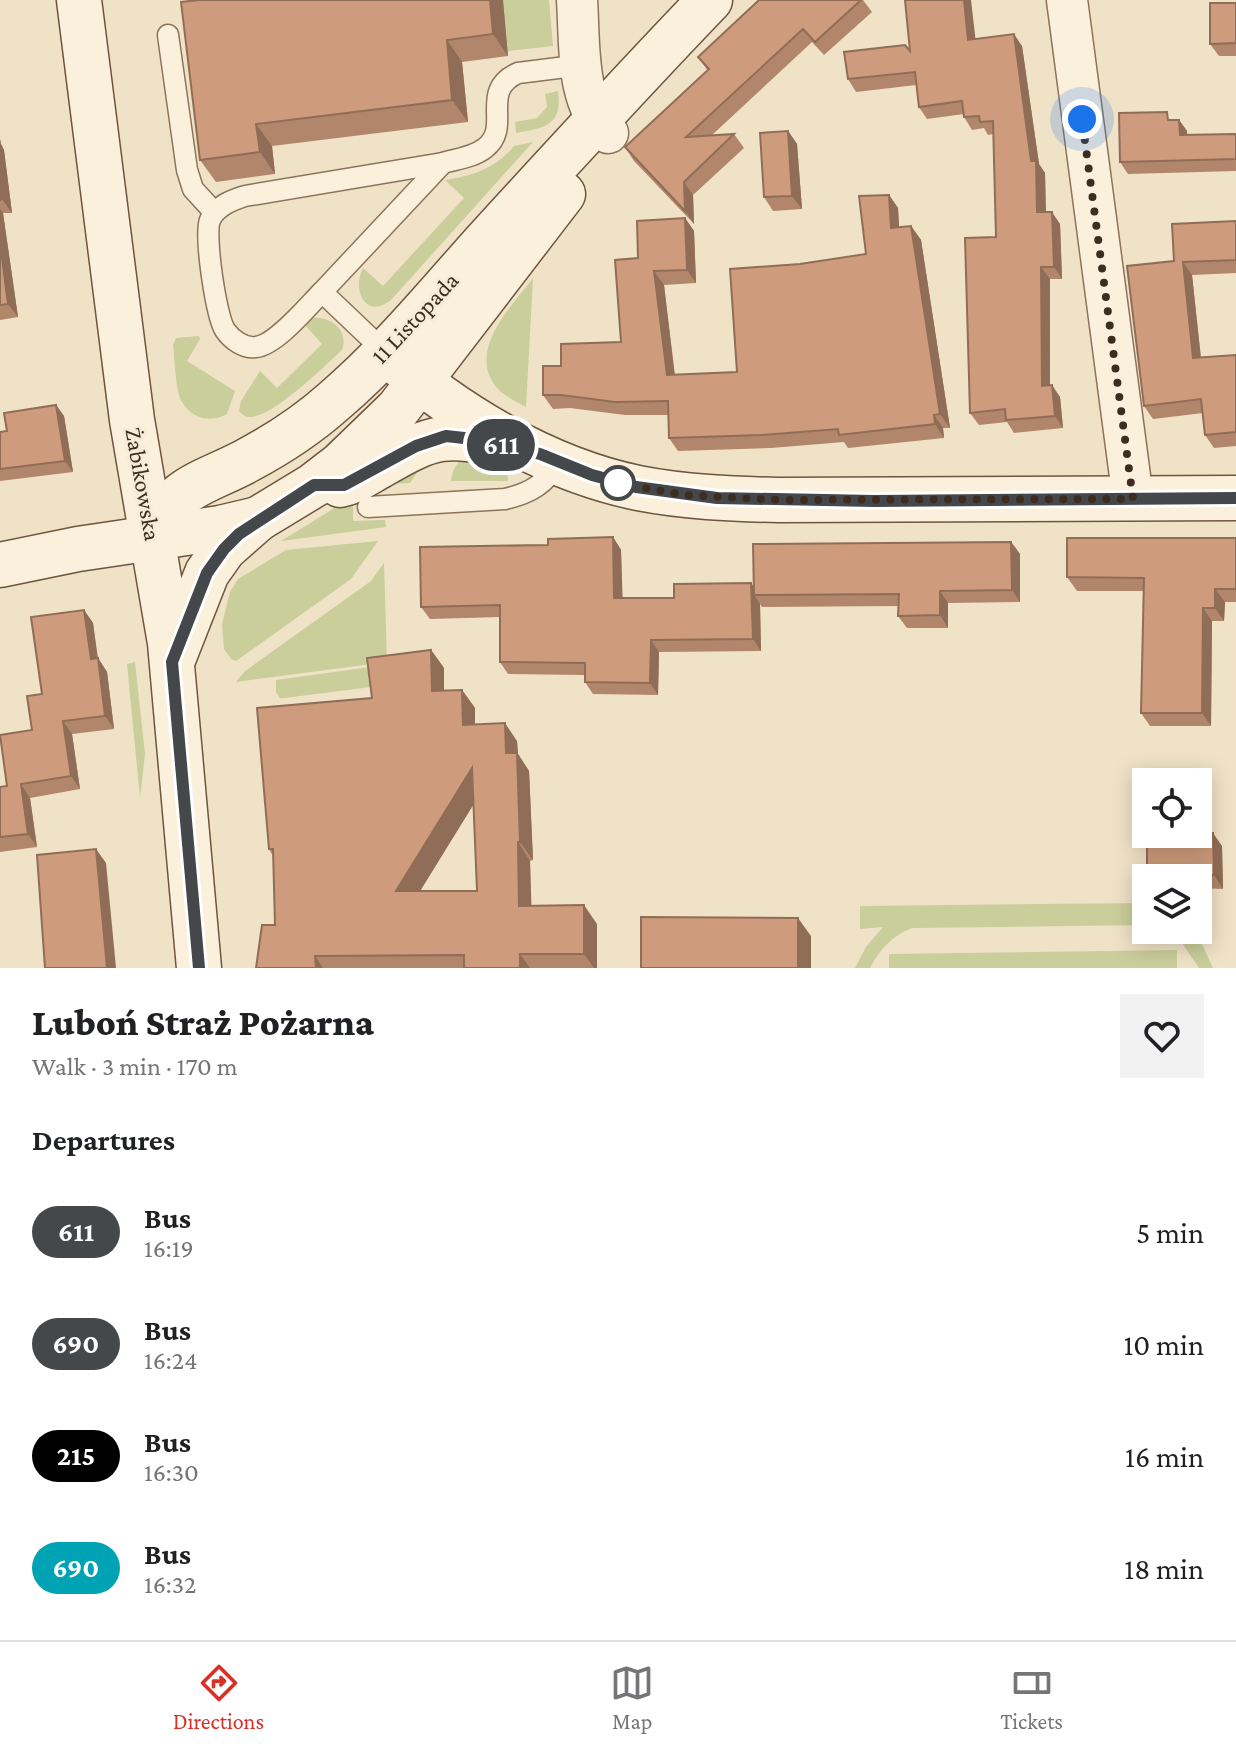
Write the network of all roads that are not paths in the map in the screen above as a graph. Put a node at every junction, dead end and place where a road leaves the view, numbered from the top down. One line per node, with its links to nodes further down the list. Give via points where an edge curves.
1 (79, 0): 13 (street, Żabikowska)
2 (577, 0): 6 (street)
3 (710, 0): 7 (street, 11 Listopada, via 651,63)
4 (1067, 0): 18 (street)
5 (168, 35): 9 (lane, via 187,170 193,189)
6 (582, 65): 7 (street, via 585,95); 8 (lane, via 508,78 497,96 497,128 490,144)
7 (602, 127): 11 (street, 11 Listopada); 12 (street, 11 Listopada)
8 (443, 163): 9 (lane, via 245,196); 10 (lane)
9 (214, 212): 10 (lane, via 208,231 219,312 226,331 242,346 266,344)
10 (322, 292): 11 (lane)
11 (385, 352): 12 (street); 15 (street, 11 Listopada, via 295,432)
12 (420, 382): 14 (street); 16 (street, 11 Listopada, via 376,432)
13 (132, 420): 15 (street, via 144,441 170,466); 21 (street, Żabikowska)
14 (549, 458): 16 (street, via 446,436 344,485); 18 (street, via 627,485 717,498); 19 (lane, via 543,484 520,496)
15 (209, 478): 21 (street, 11 Listopada, via 167,507)
16 (314, 485): 20 (street, 11 Listopada)
17 (1236, 498): 18 (street)
18 (1133, 499)
19 (368, 507)
20 (258, 519): 21 (street); 23 (street, via 224,549 207,573)
21 (153, 537): 22 (street); 23 (street, Żabikowska)
22 (0, 565)
23 (172, 662): 24 (street, Żabikowska)
24 (199, 968)

